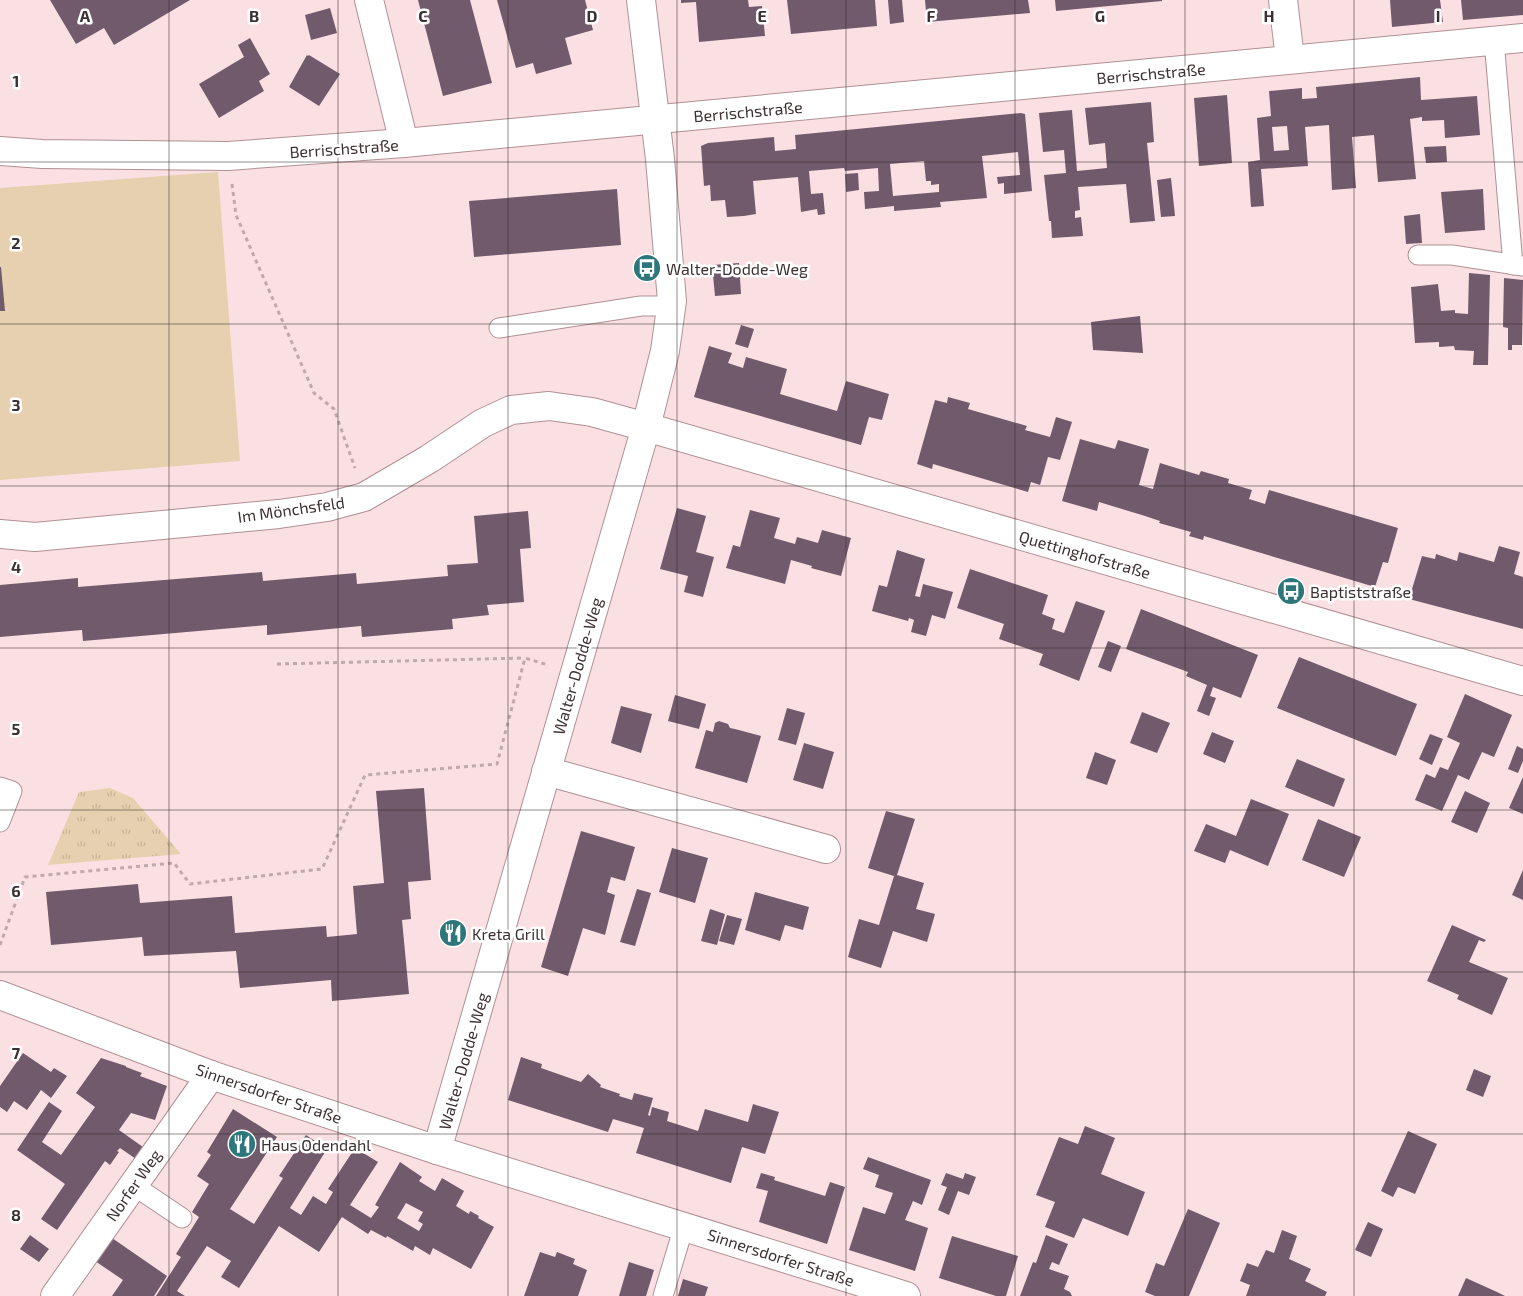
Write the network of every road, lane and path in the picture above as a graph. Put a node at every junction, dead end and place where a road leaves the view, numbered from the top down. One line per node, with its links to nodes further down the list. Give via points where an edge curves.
1 (369, 0): 8 (street)
2 (641, 0): 7 (street, Walter-Dodde-Weg)
3 (1283, 0): 6 (street)
4 (1523, 38): 5 (street, Berrischstraße)
5 (1494, 40): 6 (street, Berrischstraße); 12 (lane)
6 (1290, 59): 7 (street, Berrischstraße)
7 (656, 119): 8 (street, Berrischstraße); 13 (street, Walter-Dodde-Weg)
8 (404, 144): 10 (street, Berrischstraße)
9 (0, 150): 10 (street, Berrischstraße, via 42,154)
10 (228, 156): 16 (path, via 236,216 314,393 334,409)
11 (1418, 255): 12 (lane, via 1452,254)
12 (1518, 265)
13 (671, 306): 14 (lane, via 640,306); 15 (street, Walter-Dodde-Weg, via 666,351)
14 (499, 328)
15 (646, 427): 16 (street, Im Mönchsfeld, via 592,412 549,406 511,410 482,423); 20 (street, Walter-Dodde-Weg); 21 (street, Quettinghofstraße)
16 (364, 497): 17 (street, Im Mönchsfeld, via 327,507 279,514 35,536)
17 (0, 534)
18 (526, 658): 19 (path); 20 (path); 26 (path, via 497,764 365,775 322,869 190,884 174,863 25,877)
19 (277, 664)
20 (575, 673): 22 (street, Walter-Dodde-Weg)
21 (1523, 681)
22 (546, 771): 25 (street); 29 (street, Walter-Dodde-Weg)
23 (0, 787): 24 (lane, via 12,791)
24 (0, 822)
25 (826, 849)
26 (0, 945)
27 (0, 995): 28 (street, Sinnersdorfer Straße)
28 (211, 1074): 29 (street, Sinnersdorfer Straße); 30 (street, Norfer Weg)
29 (437, 1150): 32 (street, Sinnersdorfer Straße)
30 (133, 1185): 31 (lane); 33 (street, Norfer Weg)
31 (182, 1218)
32 (684, 1226): 34 (lane); 35 (street, Sinnersdorfer Straße)
33 (56, 1296)
34 (663, 1296)
35 (906, 1296)

